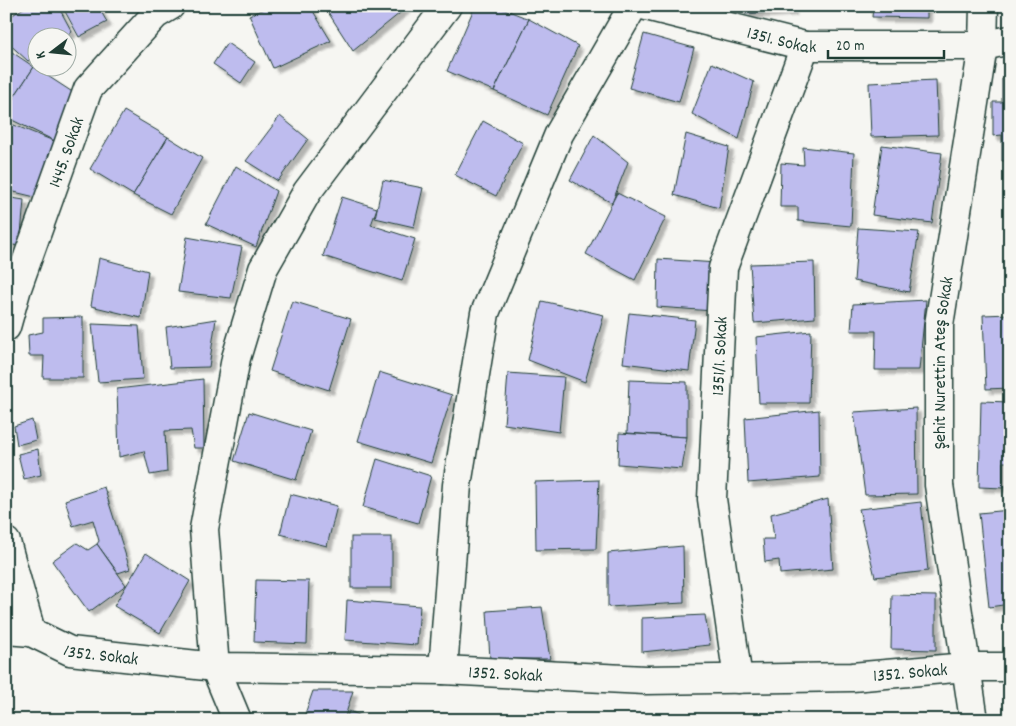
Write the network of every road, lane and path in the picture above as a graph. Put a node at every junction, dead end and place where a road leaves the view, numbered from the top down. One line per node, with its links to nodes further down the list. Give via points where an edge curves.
1 (170, 6): 9 (street, 1445. Sokak, via 155,14 88,89 16,288)
2 (446, 6): 14 (street, via 307,192 263,269 236,358 204,529)
3 (633, 6): 15 (street, via 559,134 484,313 457,485)
4 (646, 6): 7 (street, 1351. Sokak)
5 (984, 6): 8 (street, Şehit Nurettin Ateş Sokak)
6 (1010, 40): 8 (street, 1351. Sokak)
7 (805, 46): 8 (street, 1351. Sokak); 16 (street, 1351/1. Sokak, via 722,268 712,499)
8 (983, 46): 12 (street, Şehit Nurettin Ateş Sokak, via 939,325 939,485)
9 (6, 327)
10 (6, 542): 11 (street)
11 (19, 631): 14 (street, 1352. Sokak, via 70,651)
12 (966, 667): 13 (street, 1352. Sokak); 16 (street, 1352. Sokak, via 852,677); 18 (street, Şehit Nurettin Ateş Sokak)
13 (1010, 667)
14 (215, 668): 15 (street, 1352. Sokak); 17 (street)
15 (444, 670): 16 (street, 1352. Sokak, via 645,680)
16 (738, 679)
17 (237, 720)
18 (974, 720)

